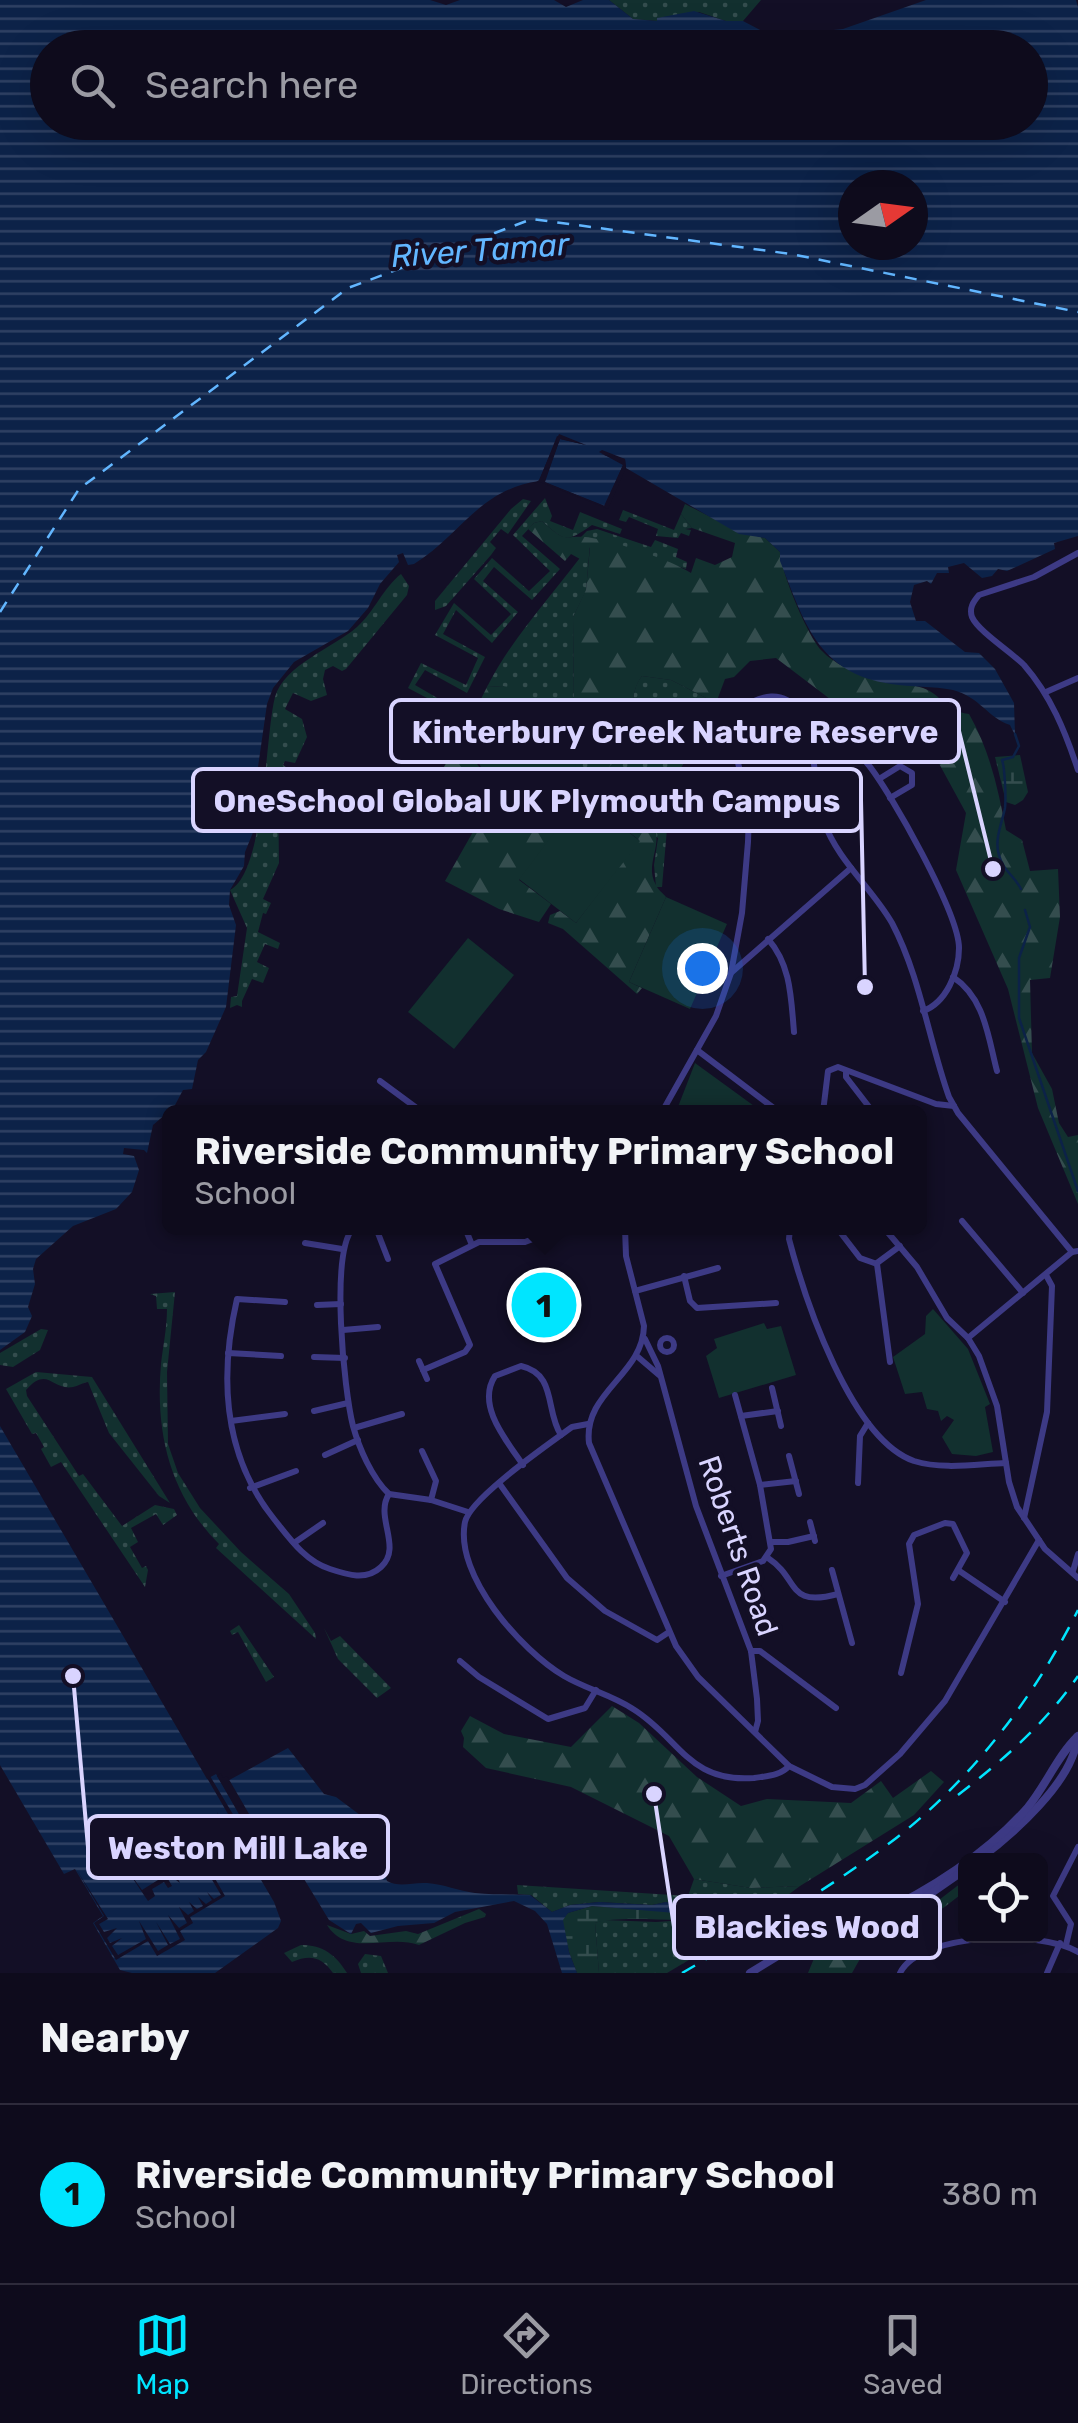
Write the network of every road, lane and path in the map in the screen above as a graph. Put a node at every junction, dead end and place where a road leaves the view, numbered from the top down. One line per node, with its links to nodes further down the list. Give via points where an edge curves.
1 (1078, 553): 3 (street, via 979,595 972,609 980,628)
2 (1078, 678): 3 (street)
3 (1046, 692): 5 (street)
4 (809, 732): 6 (street, via 836,736); 8 (street, via 798,709 774,695 740,709 733,740); 10 (street, via 819,809)
5 (1078, 770)
6 (879, 779): 9 (street); 9 (street, via 900,766 912,772 912,786)
7 (688, 788): 8 (street)
8 (744, 788): 12 (street, via 747,859)
9 (890, 798): 13 (street, via 954,922 959,948)
10 (851, 868): 11 (street); 14 (street, via 891,922)
11 (768, 939): 12 (street); 15 (street, via 785,966)
12 (731, 973): 16 (street)
13 (953, 978): 14 (street, via 941,1000); 18 (street, via 978,1003)
14 (923, 1012): 27 (street)
15 (794, 1032)
16 (697, 1050): 23 (street); 24 (street)
17 (846, 1071): 25 (street, via 828,1071); 26 (street); 27 (street)
18 (997, 1072)
19 (380, 1081): 21 (street)
20 (430, 1100): 22 (street)
21 (413, 1105)
22 (427, 1105)
23 (666, 1105)
24 (766, 1105)
25 (823, 1105)
26 (868, 1105)
27 (954, 1106): 41 (street)
28 (962, 1221): 48 (street)
29 (349, 1235): 40 (street)
30 (379, 1235): 42 (street)
31 (468, 1235): 38 (street)
32 (544, 1235): 38 (street)
33 (625, 1235): 47 (street)
34 (791, 1235): 78 (street, via 816,1324)
35 (842, 1235): 43 (street, via 860,1258)
36 (890, 1235): 39 (street)
37 (304, 1243): 40 (street)
38 (472, 1245): 66 (street, via 435,1264 469,1348)
39 (900, 1246): 43 (street); 56 (street, via 946,1318)
40 (342, 1249): 51 (street)
41 (1075, 1252): 45 (street)
42 (388, 1259)
43 (877, 1264): 64 (street)
44 (718, 1268): 46 (street)
45 (1046, 1275): 48 (street); 99 (street, via 1052,1286 1046,1420)
46 (684, 1276): 47 (street); 50 (street, via 697,1308)
47 (635, 1291): 55 (street)
48 (1022, 1293): 56 (street)
49 (285, 1302): 58 (street, via 237,1299)
50 (776, 1303)
51 (342, 1304): 52 (street); 54 (street)
52 (316, 1305)
53 (378, 1327): 54 (street)
54 (343, 1330): 62 (street)
55 (644, 1338): 61 (street); 65 (street, Roberts Road)
56 (968, 1338): 87 (street, via 991,1388)
57 (664, 1351): 65 (street)
58 (228, 1353): 59 (street); 77 (street)
59 (281, 1356)
60 (314, 1356): 62 (street)
61 (638, 1357): 67 (street); 79 (street)
62 (344, 1358): 71 (street)
63 (419, 1361): 66 (street)
64 (890, 1362)
65 (658, 1366): 67 (street, Roberts Road)
66 (423, 1370): 68 (street)
67 (660, 1376): 108 (street, Roberts Road)
68 (428, 1380)
69 (772, 1388): 72 (street)
70 (735, 1396): 76 (street)
71 (348, 1403): 73 (street); 81 (street)
72 (778, 1411): 76 (street); 80 (street)
73 (314, 1412)
74 (285, 1414): 77 (street)
75 (402, 1414): 81 (street)
76 (741, 1416): 93 (street)
77 (231, 1421): 94 (street)
78 (868, 1423): 87 (street, via 892,1450 914,1460); 90 (street)
79 (588, 1424): 82 (street); 112 (street, via 591,1447)
80 (781, 1426)
81 (354, 1428): 83 (street)
82 (561, 1435): 88 (street); 88 (street, via 538,1374 521,1366 495,1376 489,1407)
83 (358, 1440): 85 (street); 95 (street)
84 (422, 1451): 97 (street, via 436,1482)
85 (325, 1455)
86 (789, 1456): 91 (street)
87 (1006, 1463): 99 (street)
88 (524, 1465): 92 (street)
89 (296, 1471): 94 (street)
90 (856, 1477)
91 (796, 1481): 93 (street); 96 (street)
92 (499, 1484): 98 (street); 113 (street, via 567,1578 605,1611)
93 (760, 1485): 103 (street)
94 (250, 1488): 104 (street)
95 (389, 1494): 97 (street); 104 (street, via 383,1514 390,1546 374,1571 357,1577 324,1567)
96 (799, 1494)
97 (431, 1500): 98 (street)
98 (468, 1512): 119 (street, via 467,1550 493,1608 542,1661)
99 (1024, 1518): 102 (street)
100 (324, 1522): 104 (street)
101 (810, 1522): 103 (street, via 814,1538)
102 (1038, 1540): 109 (street); 111 (street)
103 (771, 1542): 106 (street)
104 (294, 1543)
105 (1078, 1554): 109 (street)
106 (768, 1558): 108 (street); 110 (street, via 804,1597)
107 (832, 1570): 110 (street)
108 (721, 1576): 115 (street, Roberts Road)
109 (1076, 1576)
110 (838, 1594): 114 (street)
111 (1005, 1602): 118 (street, via 955,1574 967,1553 951,1523 910,1538 918,1604); 123 (street, via 936,1714 874,1779 844,1789)
112 (669, 1632): 113 (street); 116 (street)
113 (657, 1640): 116 (street)
114 (852, 1643)
115 (751, 1650): 120 (street); 121 (street, Roberts Road, via 758,1700)
116 (682, 1655): 121 (street)
117 (460, 1660): 119 (street, via 548,1719 585,1708)
118 (900, 1673)
119 (596, 1690): 123 (street, via 646,1718 708,1772 770,1776)
120 (836, 1708)
121 (754, 1732): 123 (street)
122 (1078, 1736): 125 (street, via 1072,1761 1032,1814); 127 (street, via 1025,1810 992,1841)
123 (790, 1766)
124 (1078, 1847): 128 (street, via 1053,1896 1071,1924)
125 (986, 1853)
126 (958, 1874): 127 (street, via 906,1910)
127 (874, 1916): 130 (street, via 817,1932)
128 (1063, 1944): 129 (street); 131 (street, via 1024,1937 978,1940 910,1959); 132 (street)
129 (1078, 1952)
130 (750, 1973)
131 (900, 1973)
132 (1048, 1973)

